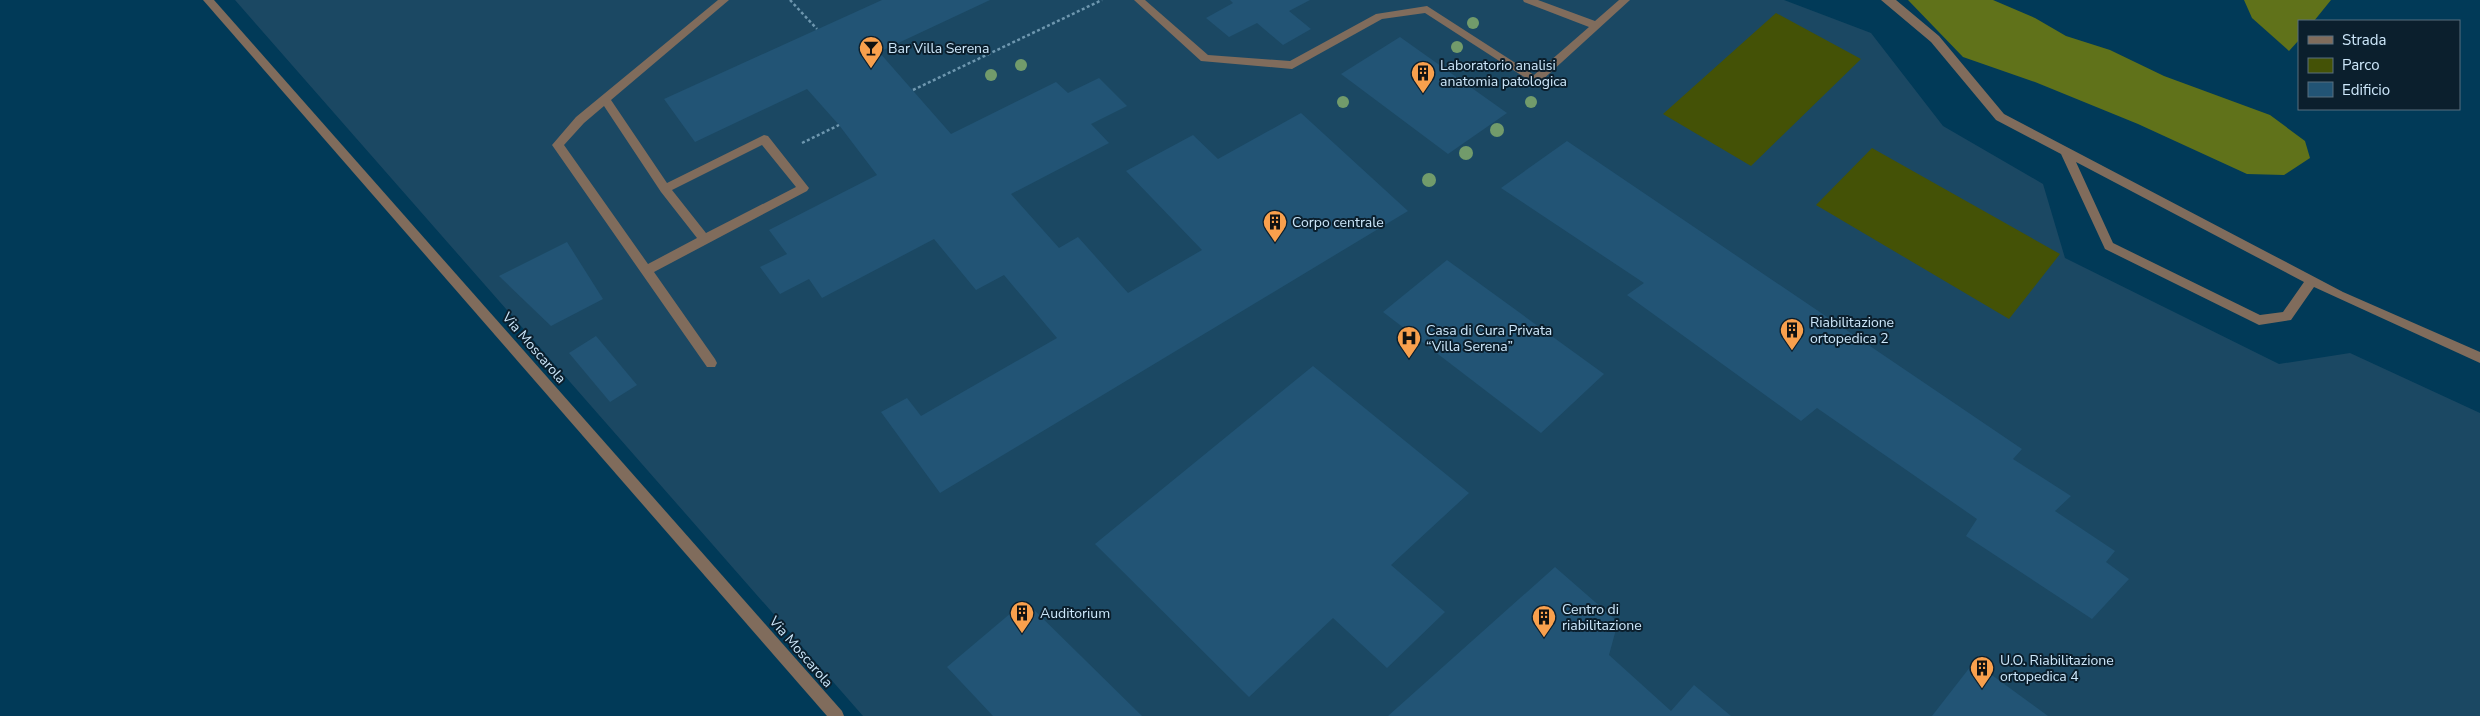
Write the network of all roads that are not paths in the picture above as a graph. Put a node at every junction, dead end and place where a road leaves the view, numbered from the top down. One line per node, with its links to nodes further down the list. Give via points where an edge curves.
1 (208, 0): 16 (street, Via Moscarola)
2 (724, 0): 8 (street)
3 (1139, 0): 7 (street, via 1205,58 1292,65 1380,16 1427,10 1535,80)
4 (1528, 0): 7 (street)
5 (1625, 0): 7 (street)
6 (1886, 0): 9 (street, via 1935,39 2000,117)
7 (1597, 26)
8 (605, 100): 10 (street); 12 (street, via 580,120 558,145)
9 (2065, 151): 13 (street); 13 (street, via 2109,246 2259,320 2287,317)
10 (665, 188): 11 (street); 11 (street, via 764,138 802,188)
11 (706, 240): 12 (street)
12 (645, 272): 15 (street)
13 (2312, 280): 14 (street)
14 (2480, 358)
15 (711, 363)
16 (837, 716)

